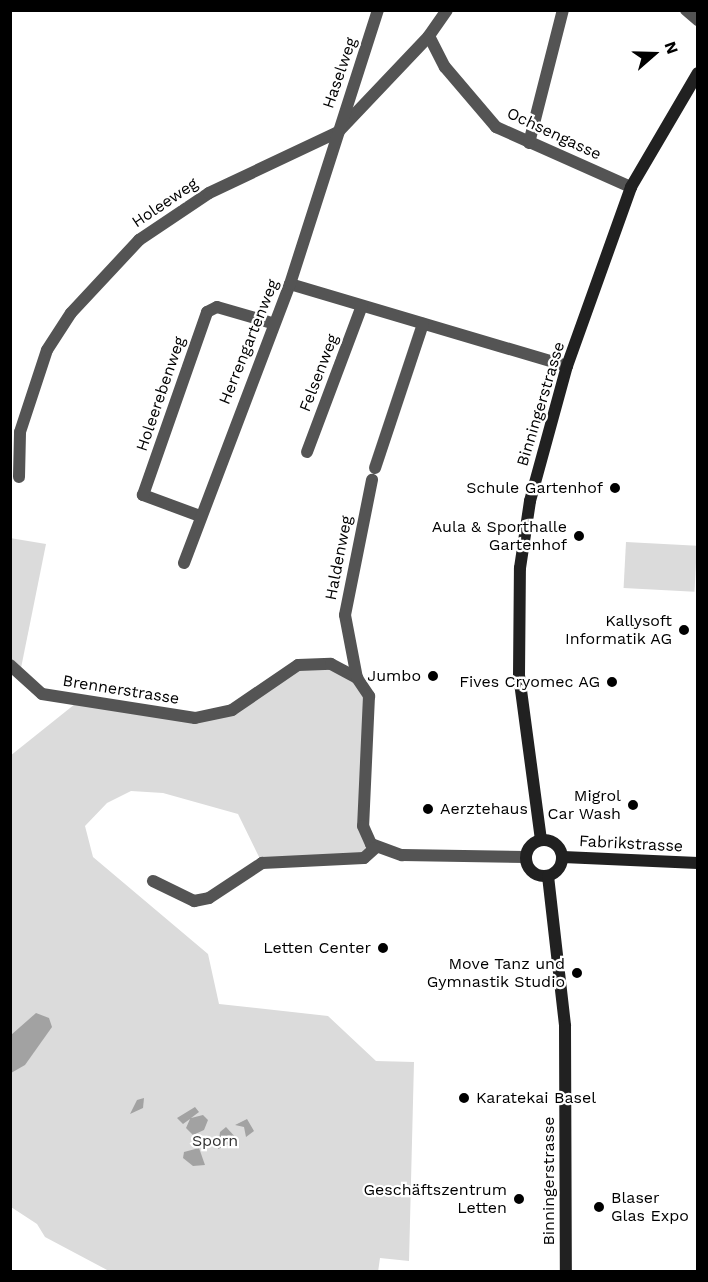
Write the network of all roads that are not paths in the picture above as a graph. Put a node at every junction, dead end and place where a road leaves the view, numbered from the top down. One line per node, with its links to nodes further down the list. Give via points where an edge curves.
1 (378, 10): 8 (street, Haselweg)
2 (447, 10): 6 (street)
3 (563, 10): 9 (street)
4 (686, 10): 5 (street)
5 (698, 20)
6 (429, 36): 8 (street, Holeeweg); 9 (street, Ochsengasse, via 446,67 496,127)
7 (698, 73): 10 (street, Binningerstrasse)
8 (338, 132): 11 (street, Herrengartenweg); 17 (street, Holeeweg, via 209,193 139,240 71,313 47,350 20,432)
9 (529, 143): 10 (street, Ochsengasse)
10 (631, 187): 15 (street, Binningerstrasse)
11 (290, 284): 12 (street); 13 (street, Herrengartenweg)
12 (362, 306): 14 (street); 16 (street, Felsenweg)
13 (272, 323): 18 (street, Herrengartenweg); 18 (street, Holeerebenweg, via 217,307 207,312 144,495)
14 (423, 324): 15 (street); 21 (street, Haldenweg, via 374,474 345,615)
15 (567, 366): 22 (street, Binningerstrasse, via 530,501 520,568 519,675)
16 (307, 452)
17 (19, 477)
18 (200, 516): 19 (street, Herrengartenweg)
19 (184, 563)
20 (10, 665): 21 (street, Brennerstrasse, via 42,694 195,718 232,710 298,665 331,664)
21 (357, 678): 23 (street, via 369,696 371,714 363,826)
22 (541, 840): 24 (street); 25 (street, via 558,845)
23 (375, 848): 24 (street, via 402,855); 28 (street, via 364,858 262,863 209,898 194,901)
24 (526, 857): 27 (street, via 532,872)
25 (563, 857): 26 (street, Fabrikstrasse); 27 (street, via 561,867)
26 (698, 863)
27 (548, 876): 29 (street, Binningerstrasse, via 565,1026)
28 (153, 881)
29 (566, 1272)

